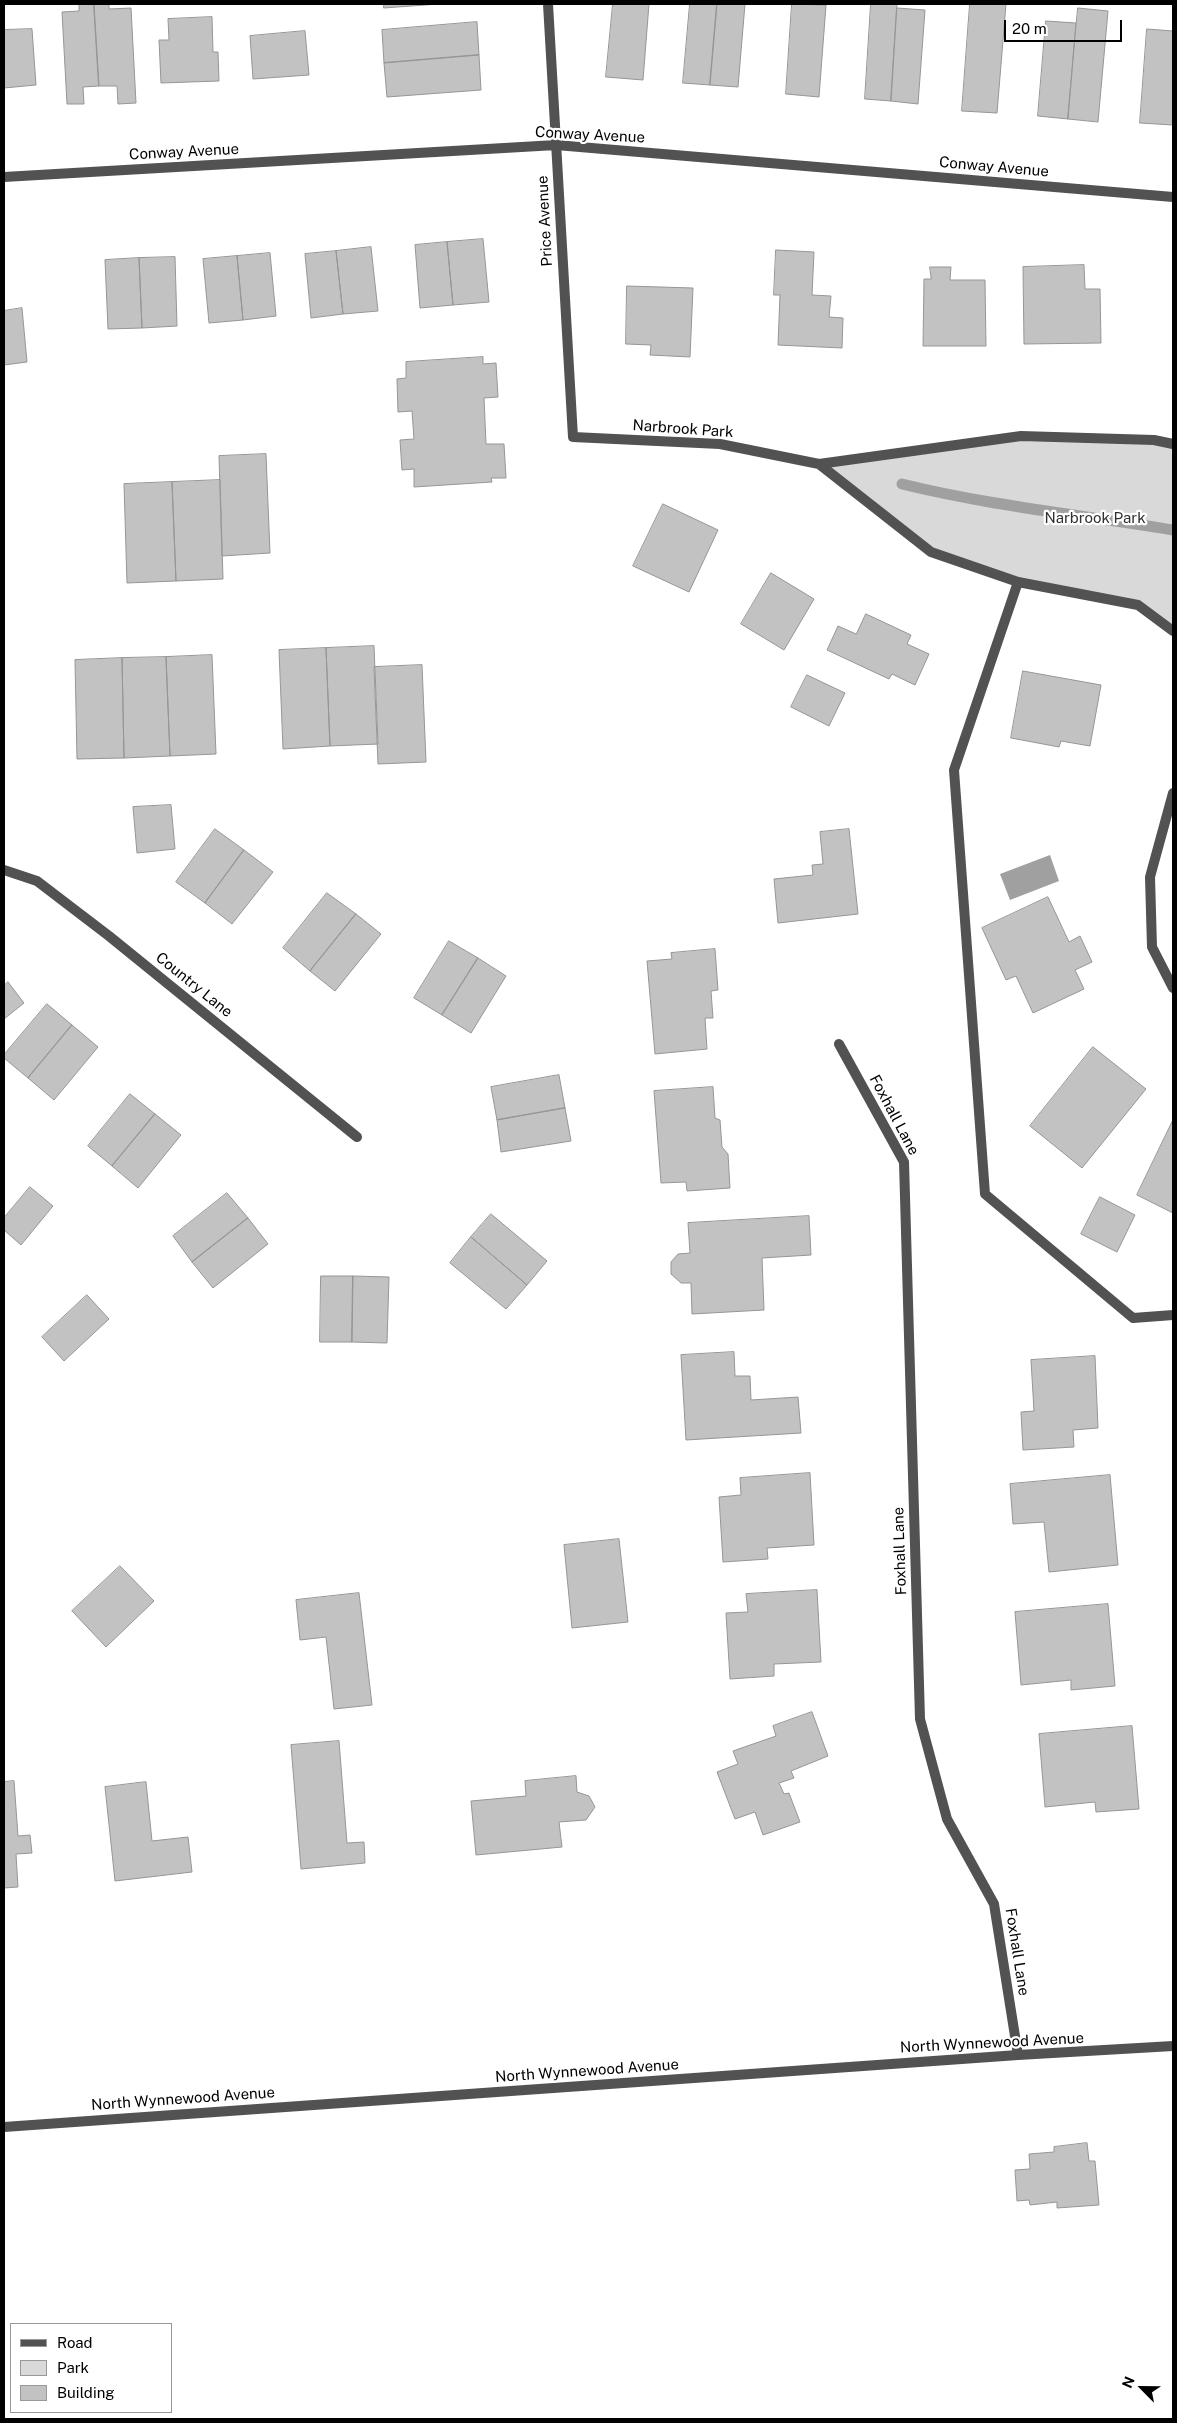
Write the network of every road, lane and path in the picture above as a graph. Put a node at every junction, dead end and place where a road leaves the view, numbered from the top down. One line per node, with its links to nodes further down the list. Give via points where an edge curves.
1 (548, 4): 2 (street, Price Avenue)
2 (556, 145): 3 (street, Conway Avenue); 4 (street, Conway Avenue); 5 (street, Price Avenue)
3 (4, 177)
4 (1173, 197)
5 (573, 437): 7 (street, Narbrook Park, via 720,444)
6 (1173, 444): 7 (street, Narbrook Park, via 1154,440 1022,436)
7 (819, 464): 8 (street, Narbrook Park, via 931,552)
8 (1018, 582): 9 (street, Narbrook Park, via 1138,605); 15 (street, via 954,770 985,1194 1133,1318)
9 (1173, 631)
10 (1173, 793): 12 (street, via 1150,877 1152,947)
11 (4, 870): 14 (street, Country Lane, via 38,881)
12 (1173, 988)
13 (839, 1044): 17 (street, Foxhall Lane, via 904,1162 920,1719 947,1819 994,1904)
14 (357, 1137)
15 (1173, 1315)
16 (1173, 2046): 17 (street, North Wynnewood Avenue)
17 (1018, 2055): 18 (street, North Wynnewood Avenue)
18 (4, 2127)

